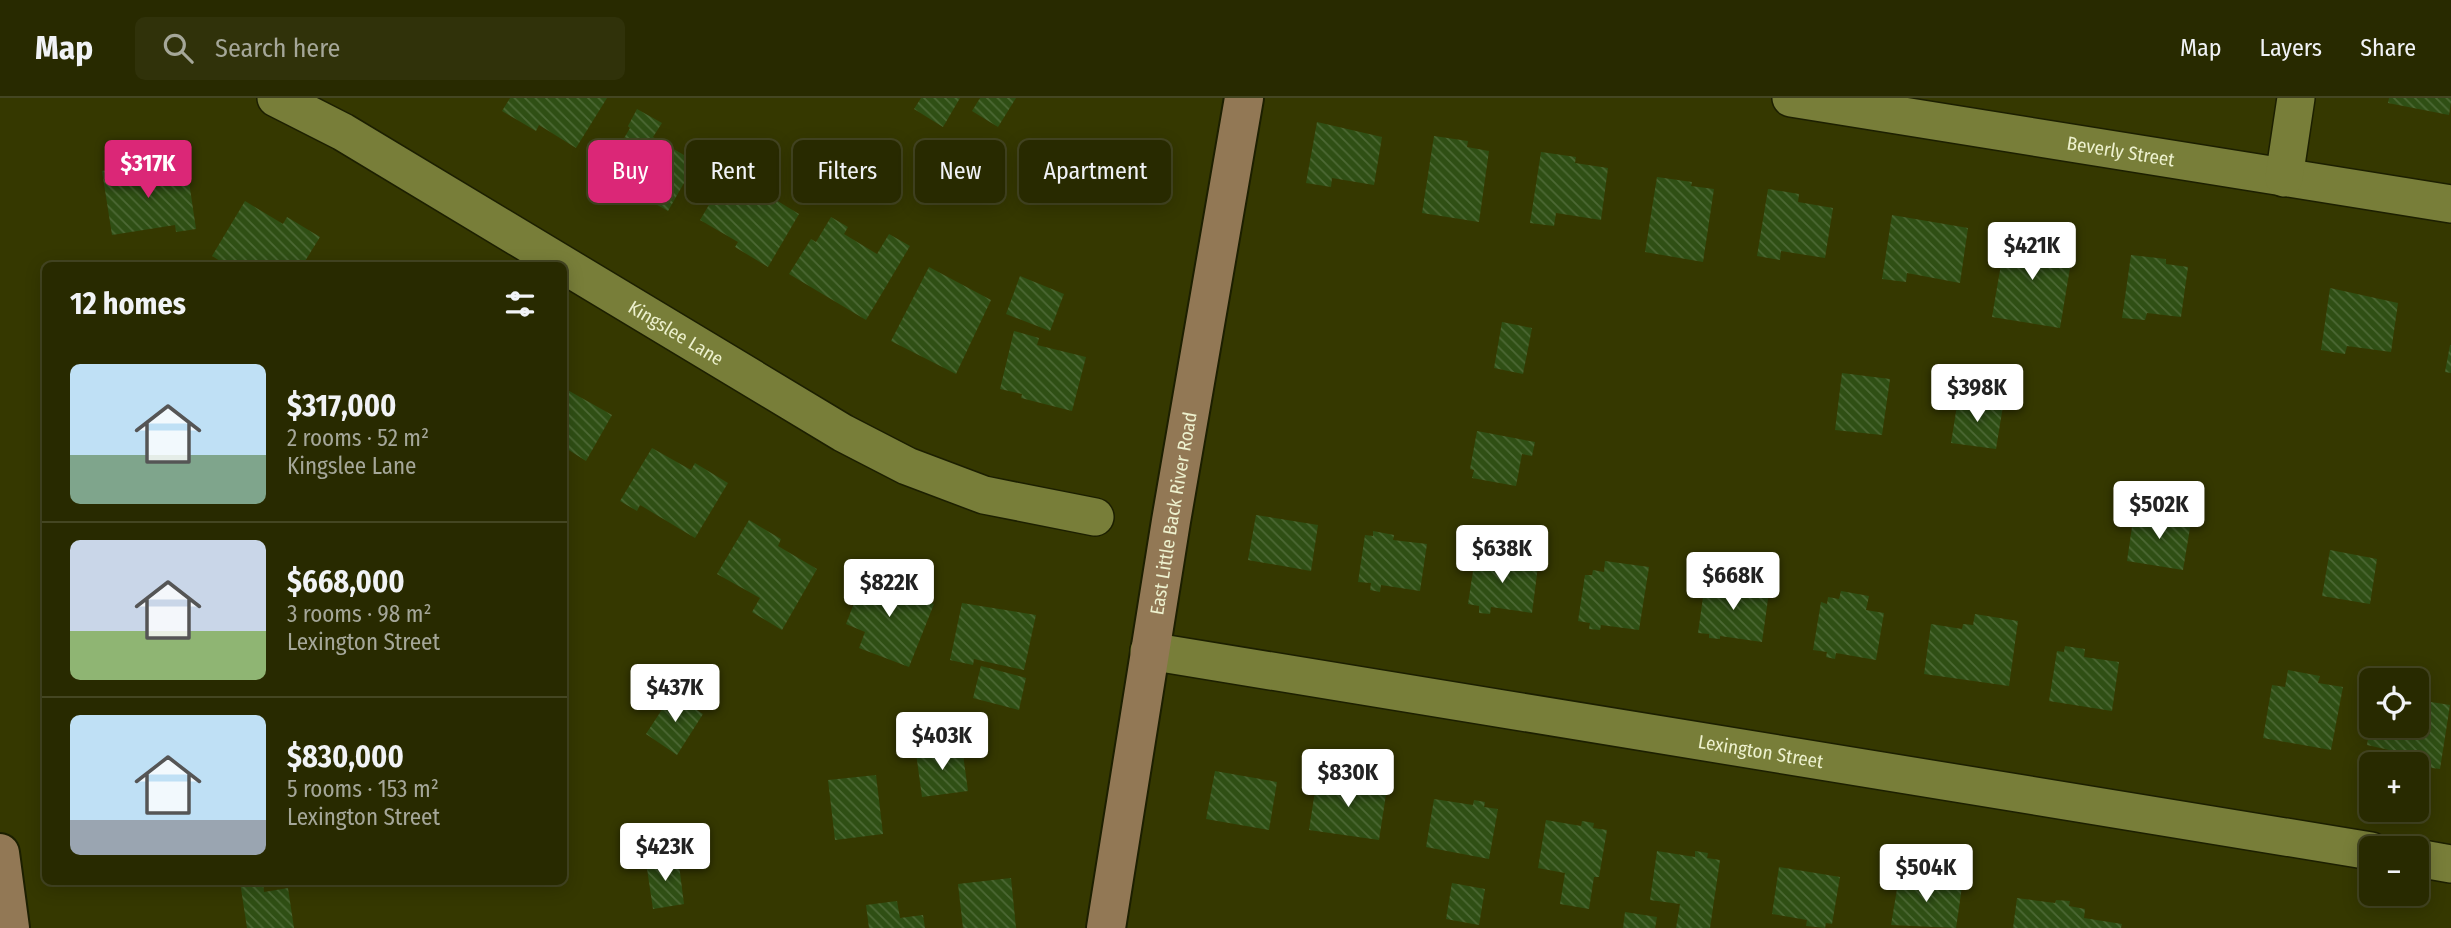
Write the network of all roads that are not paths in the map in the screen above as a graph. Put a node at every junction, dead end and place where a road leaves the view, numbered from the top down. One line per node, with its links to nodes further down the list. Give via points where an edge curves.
1 (276, 98): 7 (street, Kingslee Lane, via 343,132)
2 (1244, 98): 10 (street, East Little Back River Road)
3 (1791, 98): 5 (street, Beverly Street)
4 (2296, 98): 5 (street)
5 (2284, 178): 6 (street, Beverly Street)
6 (2451, 204)
7 (559, 262)
8 (567, 267): 9 (street, Kingslee Lane, via 843,433 896,460 984,495)
9 (1095, 517)
10 (1149, 651): 11 (street, Lexington Street); 16 (street, East Little Back River Road)
11 (2359, 849)
12 (0, 853): 15 (street)
13 (2429, 861): 14 (street)
14 (2451, 864)
15 (10, 928)
16 (1106, 928)

